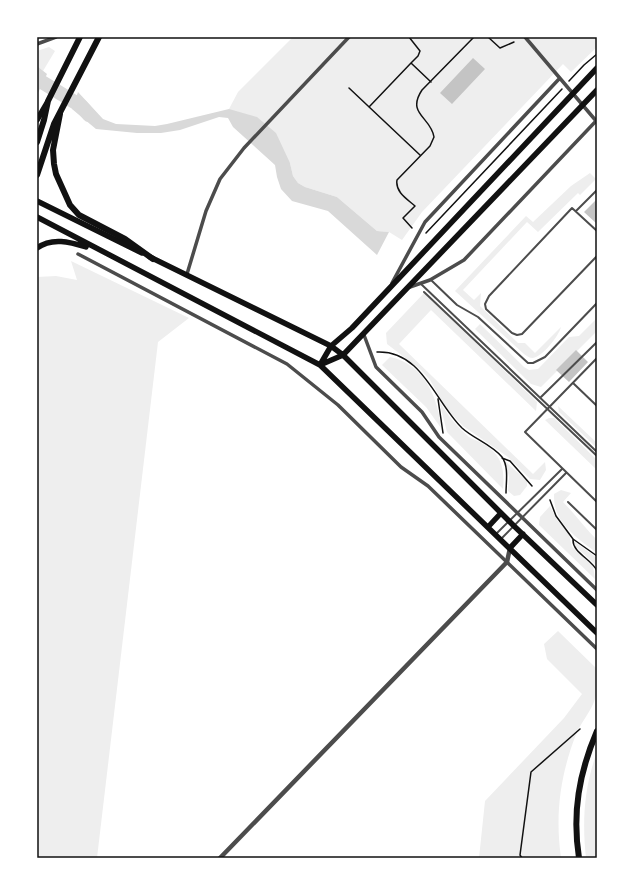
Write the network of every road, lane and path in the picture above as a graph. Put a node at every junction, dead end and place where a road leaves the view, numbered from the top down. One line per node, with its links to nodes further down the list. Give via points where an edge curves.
1 (56, 37): 10 (street)
2 (80, 37): 20 (main road)
3 (100, 37): 22 (main road)
4 (349, 37): 40 (street, via 244,148 220,179 206,211)
5 (409, 37): 12 (path, via 420,50)
6 (474, 37): 16 (path)
7 (488, 37): 9 (path, via 500,48)
8 (525, 37): 14 (street)
9 (514, 42)
10 (37, 44)
11 (597, 54): 15 (path)
12 (411, 64): 16 (path); 21 (path)
13 (597, 68): 44 (main road)
14 (559, 79): 24 (street); 44 (street, via 425,222)
15 (569, 81)
16 (431, 82): 26 (path, via 422,90 417,100 417,109 428,123 434,137 430,146)
17 (564, 87): 34 (path)
18 (349, 88): 21 (path)
19 (597, 90): 43 (main road)
20 (48, 101): 23 (main road); 25 (main road)
21 (369, 107): 26 (path)
22 (60, 114): 27 (main road, via 54,124); 39 (main road, via 53,150 54,164 70,205 79,215 125,239)
23 (37, 120)
24 (597, 121): 41 (street, via 464,260)
25 (37, 142)
26 (420, 155): 32 (path, via 396,184 399,192 415,206 403,218)
27 (37, 175)
28 (597, 190): 30 (lane)
29 (37, 201): 39 (main road)
30 (576, 211): 33 (lane); 38 (lane, via 572,208 489,296 486,300 486,309 512,334 522,334)
31 (37, 217): 36 (main road)
32 (412, 228)
33 (597, 231)
34 (424, 236)
35 (37, 248): 36 (main road, via 58,241)
36 (100, 251): 53 (main road)
37 (78, 254): 85 (street, via 287,364 338,405 400,467 428,486)
38 (597, 256)
39 (154, 259): 40 (main road)
40 (187, 274): 49 (main road)
41 (430, 280): 42 (street); 46 (lane, via 457,306 478,317 528,363 545,357)
42 (421, 284): 43 (street); 56 (lane)
43 (408, 288): 47 (main road)
44 (389, 289): 49 (main road)
45 (424, 292): 57 (lane)
46 (597, 303)
47 (364, 335): 51 (main road); 73 (street, via 376,367 422,412 439,437)
48 (597, 342): 56 (lane)
49 (331, 346): 51 (main road); 53 (main road)
50 (375, 352): 55 (path, via 388,352 409,363 425,377)
51 (343, 355): 53 (main road); 72 (main road)
52 (597, 358): 54 (lane)
53 (320, 365): 77 (main road)
54 (573, 383): 58 (lane); 59 (lane)
55 (438, 397): 61 (path); 64 (path, via 454,420)
56 (540, 397): 57 (lane); 58 (lane)
57 (538, 400): 60 (lane)
58 (550, 406): 60 (lane); 62 (lane)
59 (597, 406)
60 (548, 408): 63 (lane); 65 (lane, via 525,432)
61 (443, 433)
62 (597, 452)
63 (597, 456)
64 (502, 458): 67 (path, via 510,461); 68 (path, via 506,472)
65 (562, 469): 66 (lane); 73 (lane)
66 (566, 472): 71 (lane); 74 (lane)
67 (532, 486)
68 (506, 494)
69 (550, 500): 82 (path, via 556,516)
70 (568, 502): 78 (lane)
71 (597, 502)
72 (501, 513): 75 (main road); 77 (main road)
73 (517, 513): 74 (street); 75 (lane)
74 (522, 518): 76 (lane); 87 (street)
75 (509, 521): 76 (main road); 80 (lane)
76 (514, 526): 79 (main road); 81 (lane)
77 (488, 527): 80 (main road)
78 (597, 530)
79 (523, 534): 83 (main road); 88 (main road)
80 (496, 535): 81 (main road)
81 (501, 539): 83 (main road)
82 (573, 539): 84 (path); 86 (path, via 574,547)
83 (510, 548): 85 (street); 89 (main road)
84 (597, 556)
85 (507, 562): 90 (street); 93 (street)
86 (597, 571)
87 (597, 590)
88 (597, 605)
89 (597, 633)
90 (597, 649)
91 (580, 730): 94 (path, via 531,772 520,855)
92 (597, 731): 95 (main road, via 582,771 578,791 575,832)
93 (220, 858)
94 (522, 858)
95 (579, 858)

